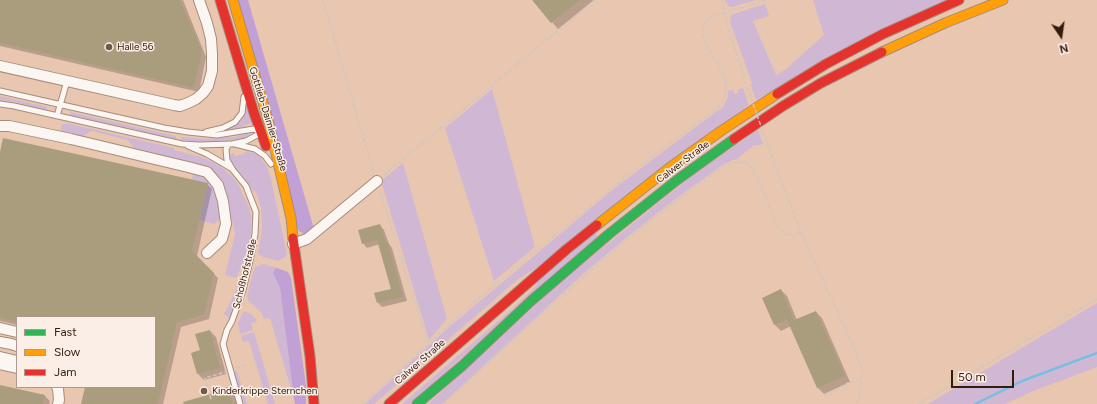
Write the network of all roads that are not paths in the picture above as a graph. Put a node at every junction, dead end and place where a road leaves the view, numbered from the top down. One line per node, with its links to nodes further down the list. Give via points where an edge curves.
1 (199, 0): 7 (street, via 211,39 212,71 203,93 188,104 174,105)
2 (220, 0): 8 (main road, Gottlieb-Daimler-Straße)
3 (233, 0): 13 (main road, Gottlieb-Daimler-Straße)
4 (959, 0): 36 (main road, Calwer Straße, via 883,34 826,64 721,131 669,168 567,249)
5 (1003, 0): 37 (main road, Calwer Straße, via 945,23 821,83 729,142 610,234)
6 (0, 66): 7 (street)
7 (66, 81): 11 (lane)
8 (244, 82): 15 (main road, Gottlieb-Daimler-Straße); 16 (lane, via 242,113 235,122)
9 (0, 91): 11 (lane)
10 (0, 104): 12 (lane)
11 (60, 105): 12 (lane); 16 (lane)
12 (58, 116): 17 (lane)
13 (268, 120): 15 (lane); 19 (main road, Gottlieb-Daimler-Straße)
14 (0, 126): 23 (street, via 71,139 207,172 218,185 226,224 222,239)
15 (262, 133): 16 (lane, via 254,129 217,135); 18 (lane); 19 (main road, Gottlieb-Daimler-Straße)
16 (201, 134)
17 (182, 144): 18 (lane); 20 (lane, Schoßhofstraße, via 207,154)
18 (231, 144): 19 (lane, via 255,149); 20 (lane, Schoßhofstraße, via 226,149 227,160)
19 (275, 162): 22 (main road, Gottlieb-Daimler-Straße, via 291,218)
20 (233, 170): 35 (lane, Schoßhofstraße, via 246,186 256,212 255,234 246,276 223,344)
21 (377, 181): 22 (street, via 307,240)
22 (293, 244): 33 (main road, Gottlieb-Daimler-Straße)
23 (207, 253)
24 (0, 328): 25 (street)
25 (16, 332)
26 (0, 342): 27 (street)
27 (16, 346)
28 (0, 357): 29 (street)
29 (16, 361)
30 (0, 364): 31 (street)
31 (16, 368)
32 (58, 388): 34 (street)
33 (316, 403)
34 (58, 404)
35 (240, 404)
36 (389, 404)
37 (417, 404)

